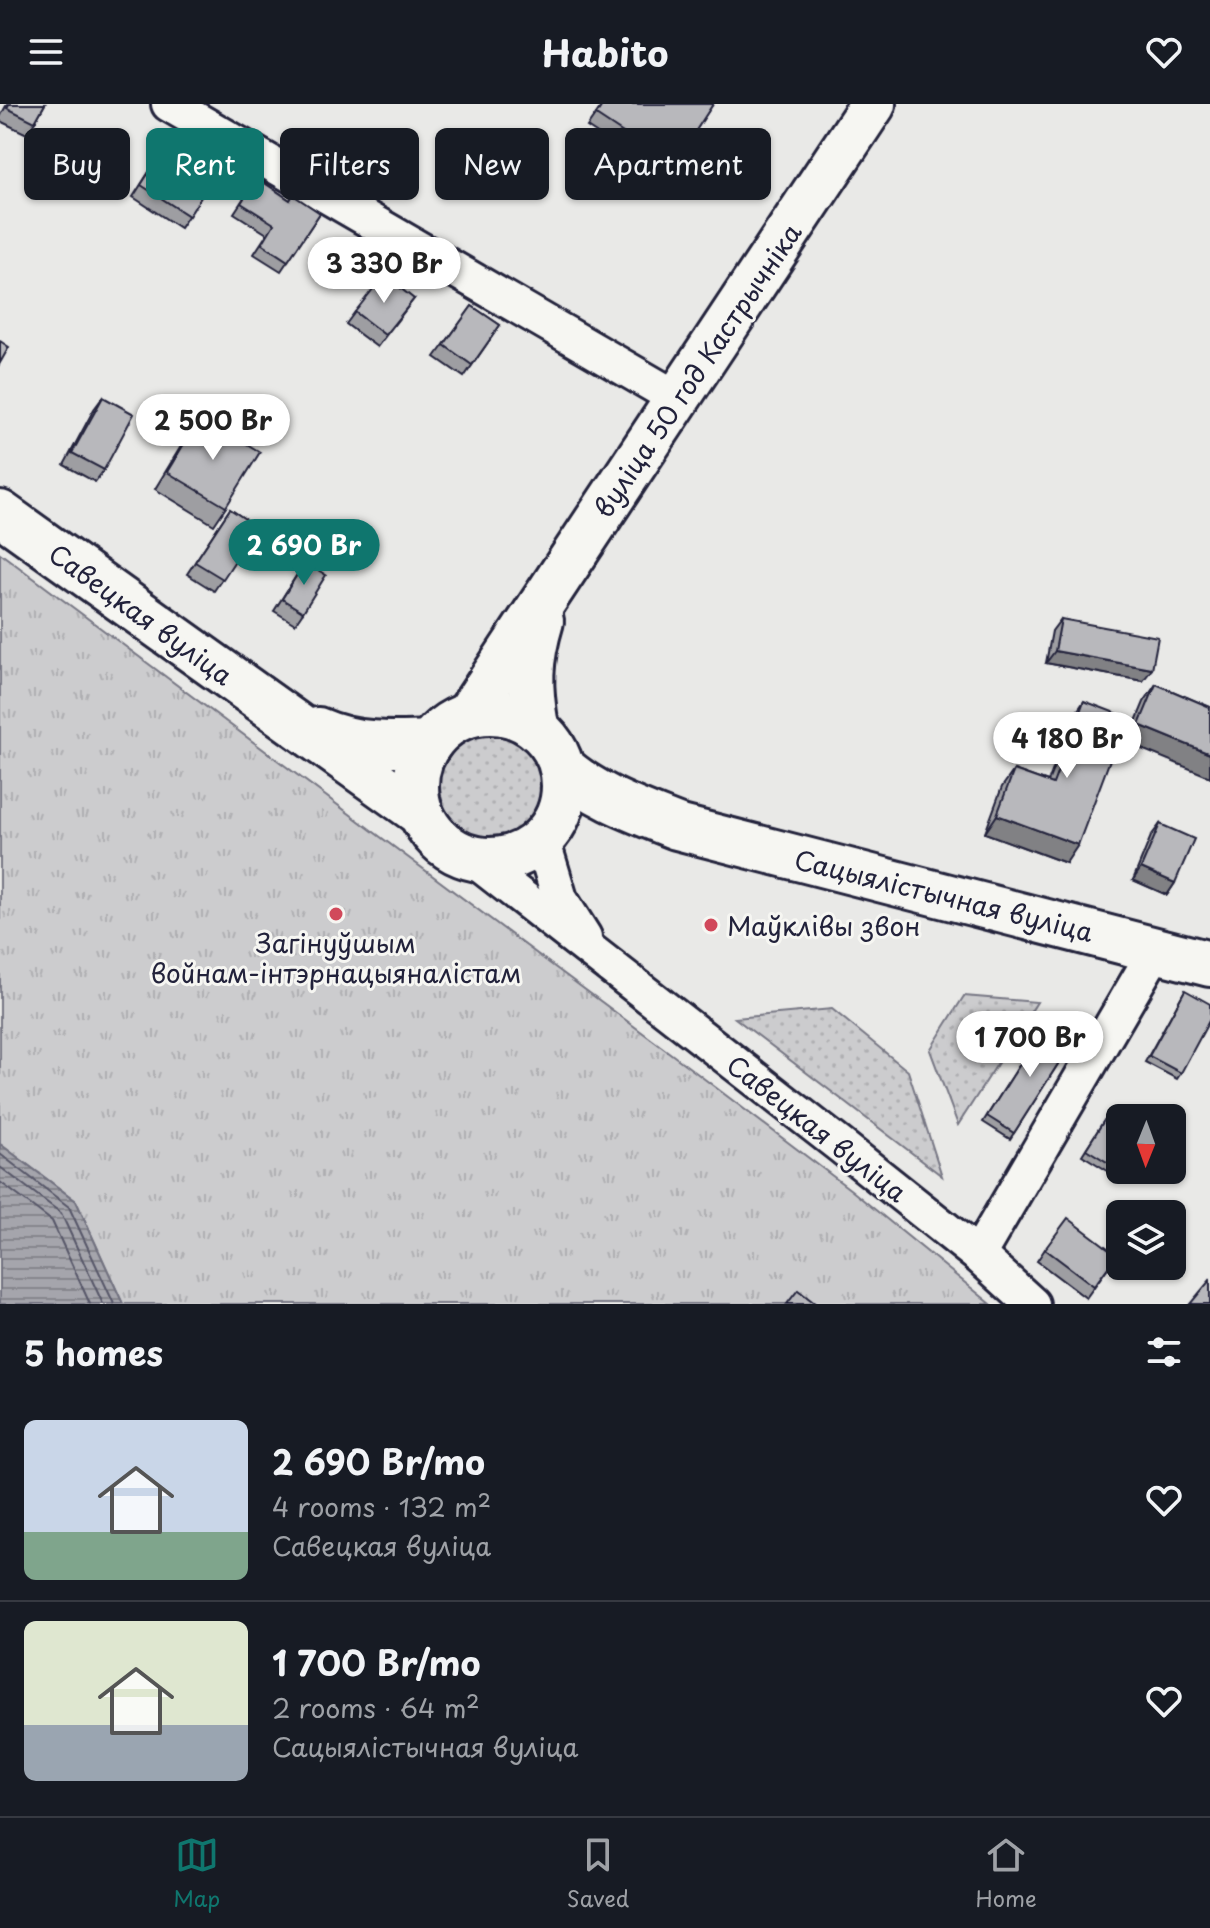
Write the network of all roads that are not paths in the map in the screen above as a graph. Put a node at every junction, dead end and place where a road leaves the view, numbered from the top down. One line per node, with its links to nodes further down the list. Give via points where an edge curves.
1 (169, 104): 3 (street)
2 (873, 104): 3 (main road, вуліца 50 год Кастрычніка)
3 (678, 399): 5 (main road, вуліца 50 год Кастрычніка)
4 (0, 513): 6 (main road, Савецкая вуліца)
5 (548, 596): 7 (main road, вуліца 50 год Кастрычніка); 8 (main road, вуліца 50 год Кастрычніка, via 530,668)
6 (282, 715): 9 (main road, Савецкая вуліца, via 356,742); 11 (main road, Савецкая вуліца)
7 (468, 715): 8 (main road, via 515,716); 9 (main road)
8 (536, 727): 10 (main road)
9 (430, 743): 11 (main road, via 418,765)
10 (563, 768): 12 (main road, Сацыялістычная вуліца, via 611,800); 13 (main road, via 565,795)
11 (420, 813): 14 (main road, via 450,850)
12 (677, 827): 13 (main road, Сацыялістычная вуліца, via 594,819); 15 (main road, Сацыялістычная вуліца)
13 (550, 829): 14 (main road, via 521,854 497,861); 16 (street, Савецкая вуліца, via 560,899)
14 (473, 859): 16 (street, Савецкая вуліца)
15 (1156, 950): 17 (main road, Сацыялістычная вуліца); 18 (street)
16 (598, 957): 18 (street, Савецкая вуліца)
17 (1210, 964)
18 (978, 1255): 19 (street, Савецкая вуліца)
19 (1032, 1304)

